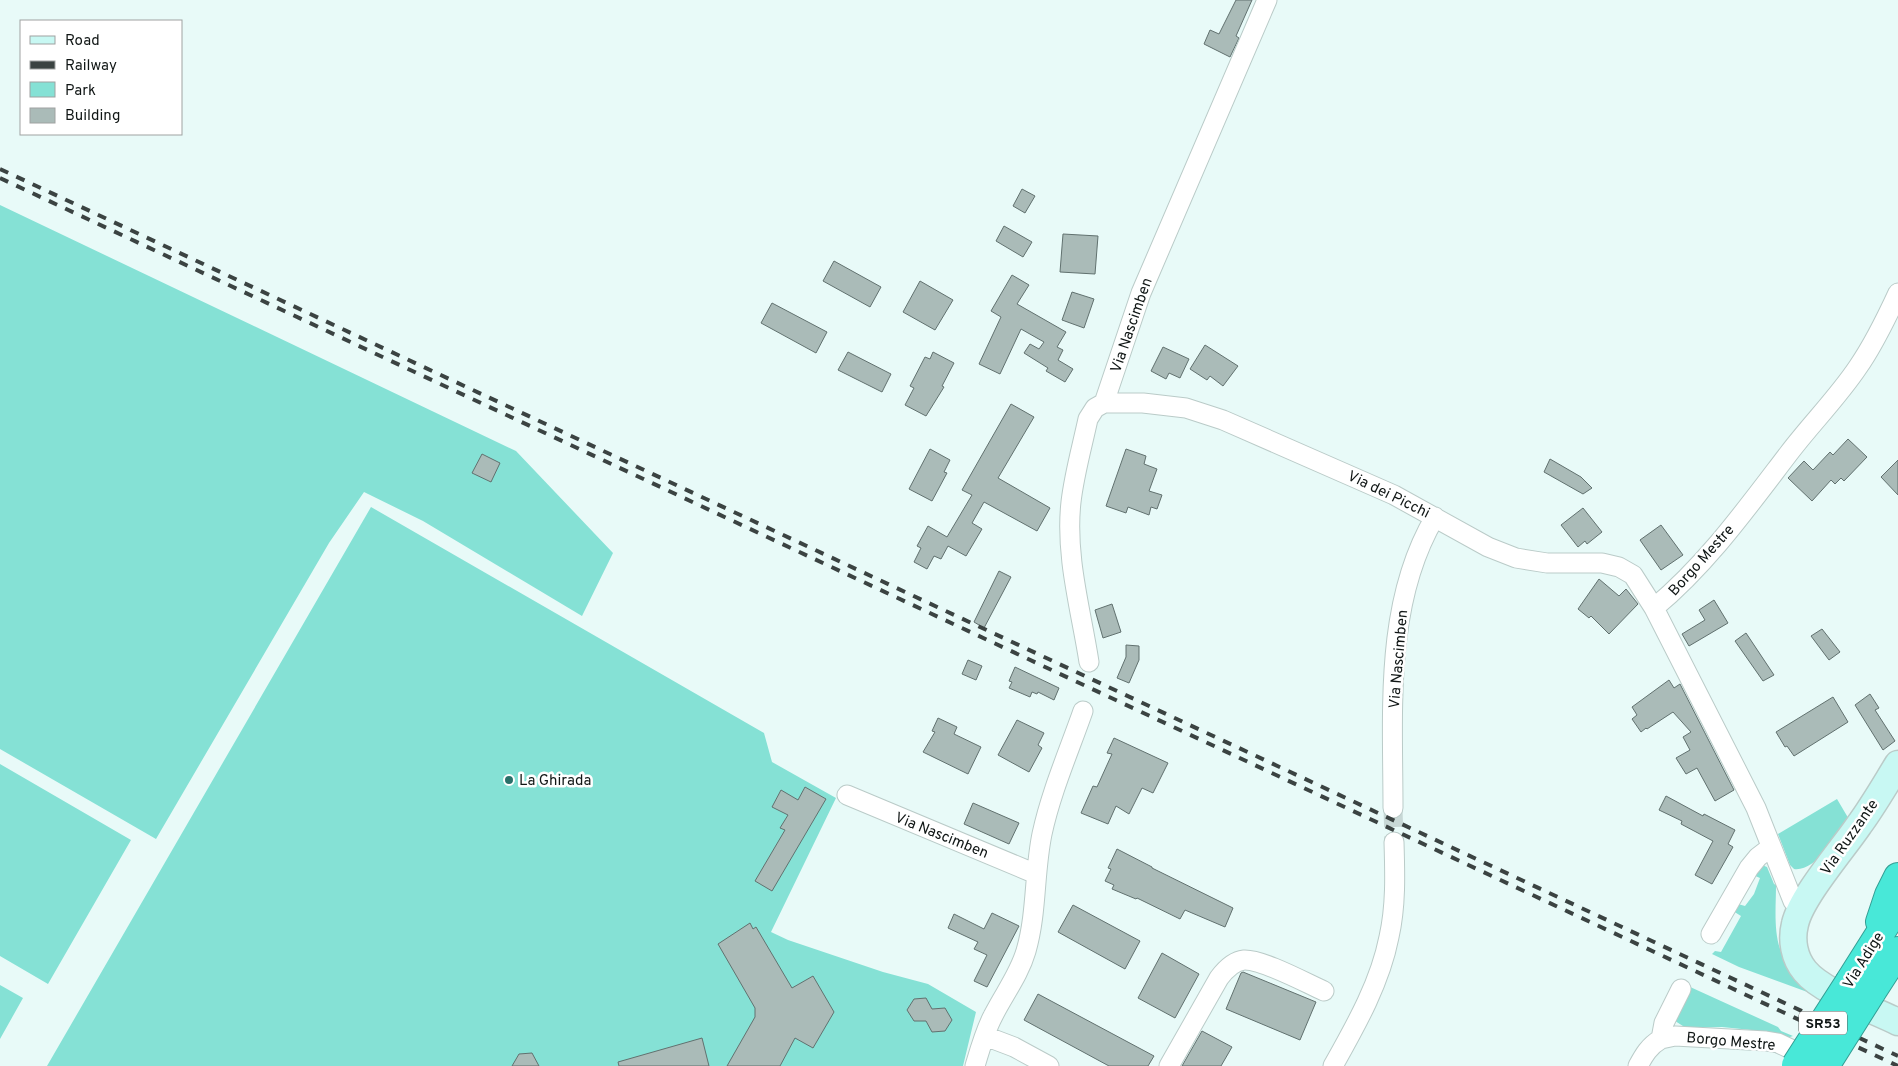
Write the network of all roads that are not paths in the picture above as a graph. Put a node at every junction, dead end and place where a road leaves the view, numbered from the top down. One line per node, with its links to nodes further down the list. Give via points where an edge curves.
1 (1267, 0): 3 (street, Via Nascimben, via 1141,293)
2 (1898, 293): 5 (street, Borgo Mestre, via 1879,334 1858,368 1708,557 1679,588)
3 (1104, 403): 4 (street, Via dei Picchi, via 1186,408 1224,420 1351,474); 6 (street, Via Nascimben, via 1095,408 1088,419 1071,502 1074,576)
4 (1435, 516): 5 (street, Via dei Picchi, via 1488,547 1516,558 1547,563 1602,563 1618,567 1633,575); 10 (street, Via Nascimben, via 1412,565 1398,632 1393,703)
5 (1654, 608): 12 (street, Borgo Mestre, via 1756,808)
6 (1089, 662)
7 (1083, 711): 13 (street, via 1048,812)
8 (1898, 764): 16 (street, Via Ruzzante)
9 (847, 796): 13 (street, Via Nascimben)
10 (1393, 808)
11 (1394, 842): 29 (street, via 1394,908 1383,960 1373,990)
12 (1771, 848): 16 (street, Borgo Mestre, via 1790,895); 17 (street, via 1749,868)
13 (1036, 874): 23 (street, via 1034,910 1026,951)
14 (1898, 877): 18 (highway, via 1888,895)
15 (1898, 905): 18 (highway, Via Adige / SR53)
16 (1800, 910): 22 (street, Via Ruzzante, via 1795,923 1794,950 1805,972 1830,990)
17 (1711, 934)
18 (1886, 946): 19 (highway, Via Adige / SR53)
19 (1860, 987): 25 (highway, Via Adige / SR53, bridge); 31 (highway, Via Adige / SR53, bridge)
20 (1681, 988): 24 (street, via 1664,1023)
21 (1324, 991): 28 (street, via 1262,964 1243,960 1236,963 1219,978)
22 (1898, 1022)
23 (985, 1036): 26 (street); 27 (street)
24 (1661, 1039): 30 (street, via 1645,1052); 31 (street, Borgo Mestre, via 1675,1036 1766,1041 1778,1043)
25 (1796, 1065)
26 (975, 1066)
27 (1049, 1066)
28 (1169, 1066)
29 (1334, 1066)
30 (1638, 1066)
31 (1826, 1066)

